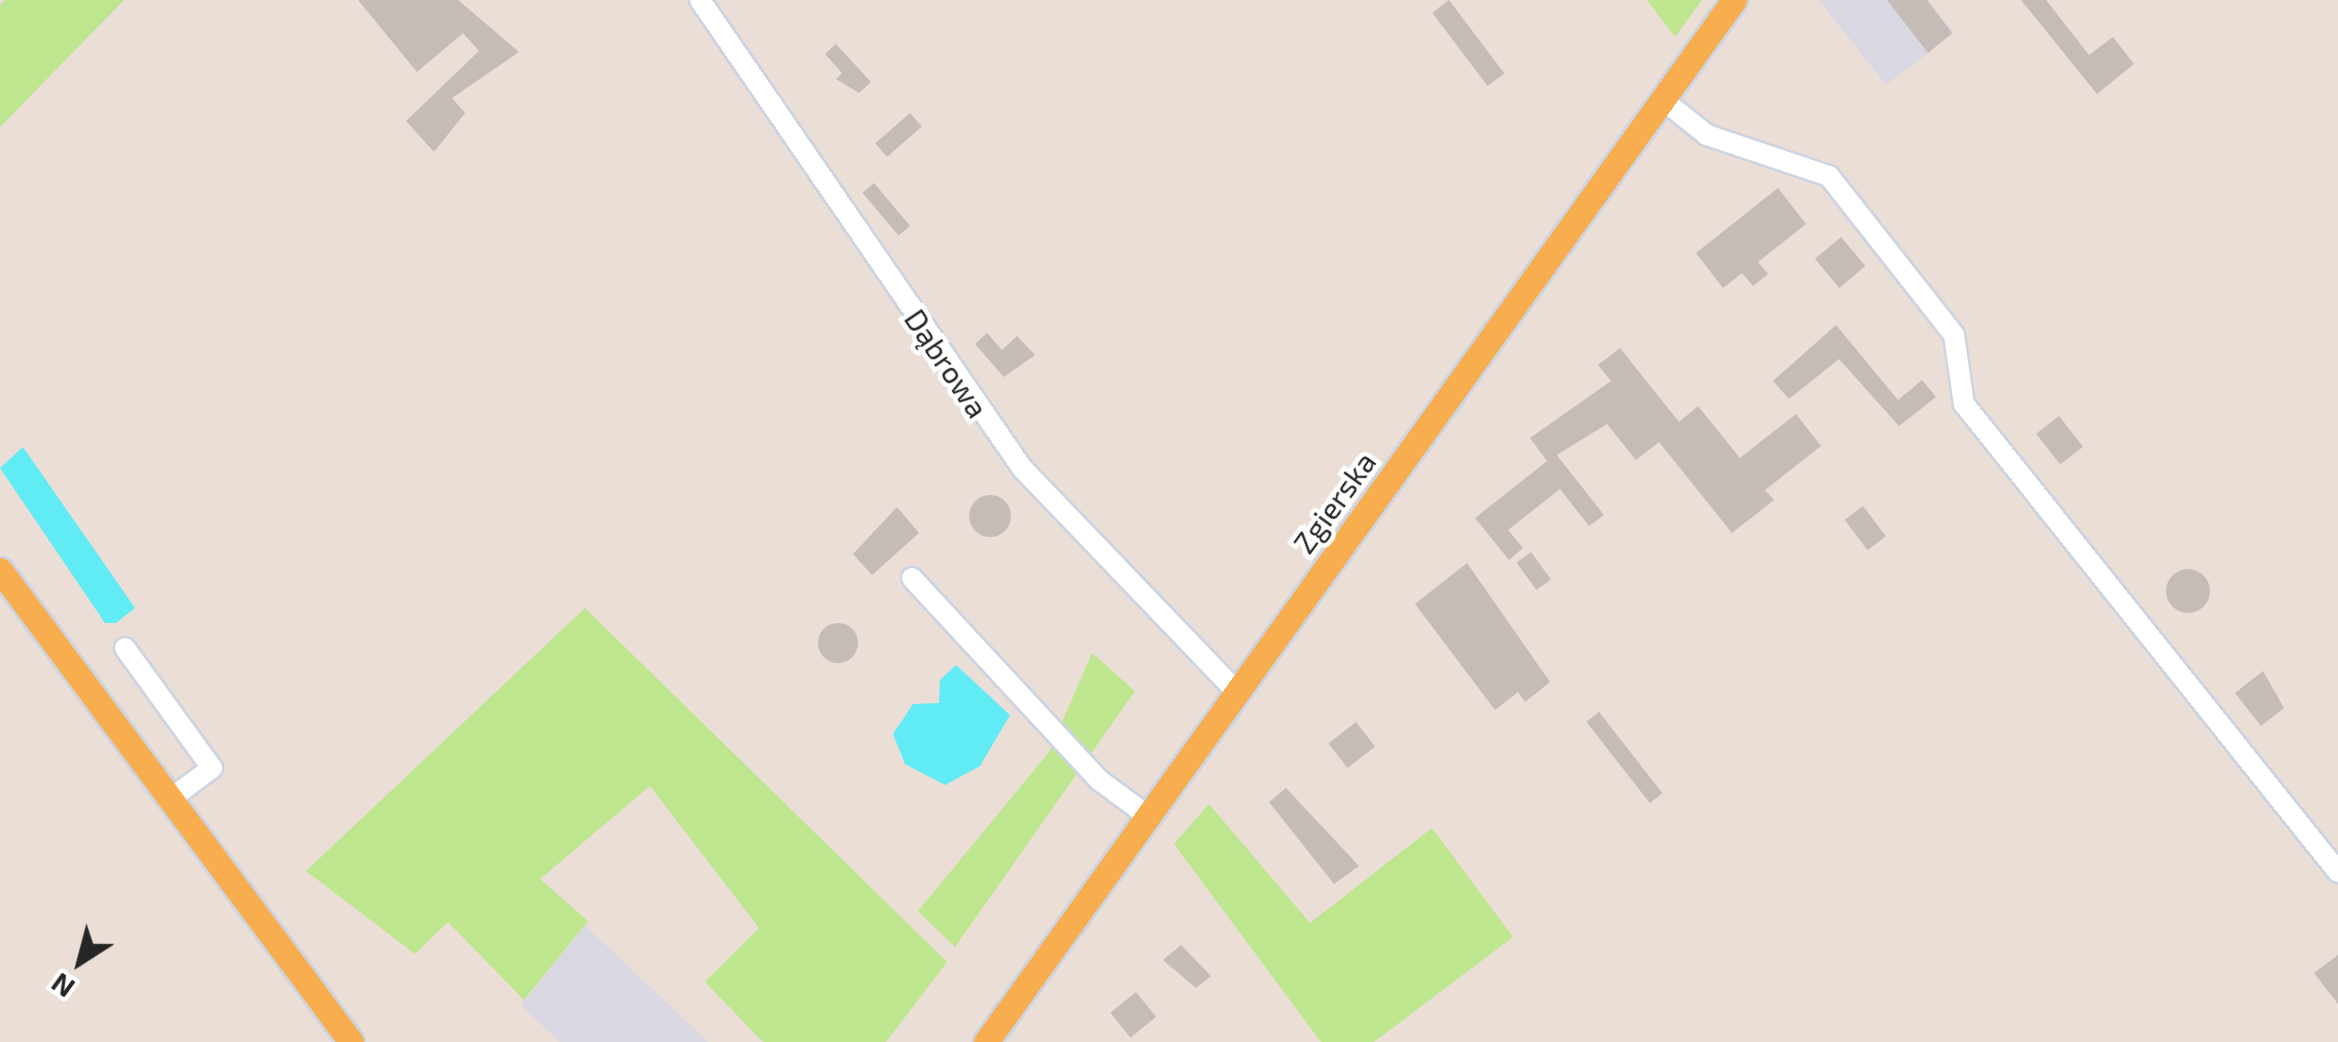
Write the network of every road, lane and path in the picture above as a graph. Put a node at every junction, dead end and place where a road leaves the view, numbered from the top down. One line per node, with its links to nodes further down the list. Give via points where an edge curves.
1 (700, 0): 7 (street, Dąbrowa, via 1022,468)
2 (1734, 0): 3 (main road, Zgierska)
3 (1663, 100): 7 (main road, Zgierska); 10 (street, via 1707,135 1829,176 1954,336 1964,404)
4 (0, 570): 8 (main road)
5 (912, 578): 9 (street, via 1100,780)
6 (125, 648): 8 (street, via 212,768)
7 (1237, 692): 9 (main road, Zgierska)
8 (169, 800): 11 (main road)
9 (1148, 816): 12 (main road, Zgierska)
10 (2338, 872)
11 (351, 1042)
12 (986, 1042)

